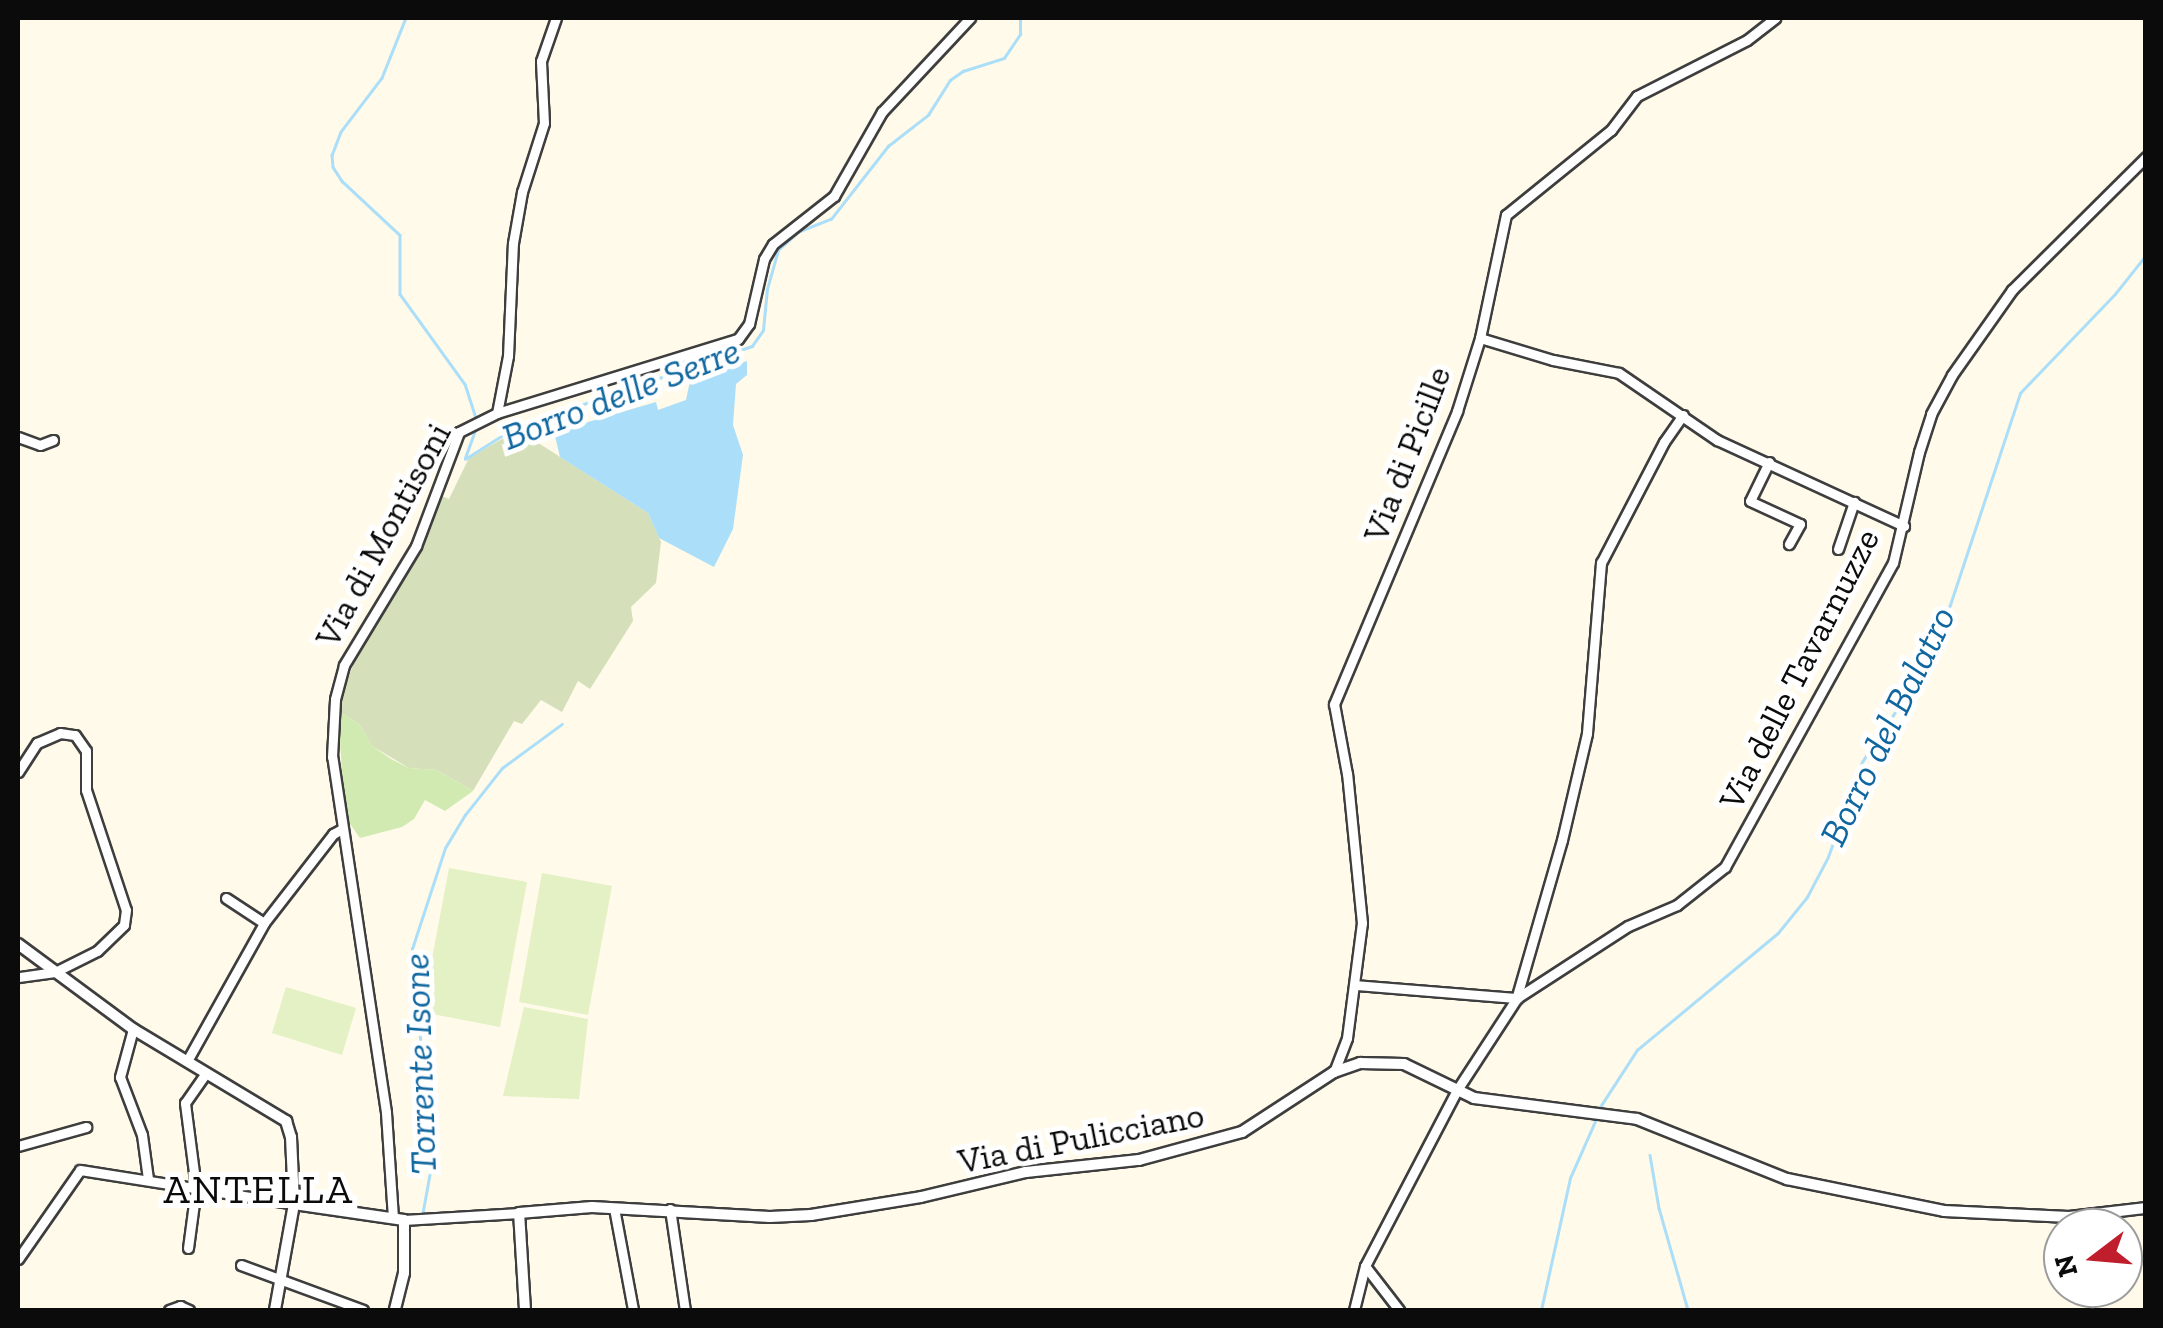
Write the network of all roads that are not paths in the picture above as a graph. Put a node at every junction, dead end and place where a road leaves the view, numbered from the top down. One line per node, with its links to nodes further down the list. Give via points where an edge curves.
1 (556, 18): 6 (street, Via di Montisoni, via 540,61 544,123 513,243)
2 (970, 18): 6 (street, via 882,112 834,196 773,244 738,339)
3 (1775, 18): 5 (street, Via di Picille, via 1637,96 1611,130 1511,210 1502,225)
4 (2146, 157): 12 (street, Via delle Tavarnuzze, via 2012,290 1965,352 1931,414)
5 (1480, 338): 7 (street, via 1619,373); 22 (street, Via di Picille, via 1428,483 1334,704 1361,886)
6 (498, 413): 16 (street, Via di Montisoni, via 459,432 416,546 344,665 332,730)
7 (1683, 415): 10 (street, via 1717,440); 23 (street, via 1601,563 1587,733)
8 (18, 437): 9 (street, via 40,445)
9 (53, 440)
10 (1769, 462): 11 (street); 13 (street, via 1750,501 1800,524)
11 (1854, 502): 12 (street); 14 (street)
12 (1904, 526): 23 (street, Via delle Tavarnuzze, via 1893,563 1726,867 1677,905 1628,926)
13 (1789, 544)
14 (1838, 549)
15 (18, 772): 20 (street, via 47,737 75,735 86,751 86,790 126,910 114,938)
16 (342, 830): 18 (street); 40 (street, Via di Montisoni)
17 (226, 898): 18 (street)
18 (264, 924): 26 (street)
19 (18, 944): 20 (street)
20 (55, 972): 21 (street); 24 (street)
21 (18, 978)
22 (1355, 985): 23 (street); 25 (street, Via di Picille)
23 (1517, 998): 30 (street, Via delle Tavarnuzze)
24 (134, 1030): 26 (street); 33 (street, via 120,1077 142,1136)
25 (1347, 1038): 27 (street, Via di Picille); 28 (street, Via di Picille)
26 (187, 1061): 29 (street)
27 (1354, 1064): 28 (street, Via di Pulicciano); 30 (street, Via di Pulicciano, via 1398,1063)
28 (1334, 1072): 38 (street, Via di Pulicciano, via 1242,1132 1161,1156 1026,1172 811,1215)
29 (206, 1073): 34 (street, via 185,1103); 35 (street, via 286,1121)
30 (1457, 1090): 37 (street, Via di Pulicciano, via 1474,1098 1638,1119 1787,1179 1944,1212 2069,1218); 44 (street, Via delle Tavarnuzze)
31 (86, 1127): 32 (street)
32 (18, 1146)
33 (148, 1179): 34 (street); 42 (street, via 80,1170)
34 (196, 1188): 35 (street); 41 (street)
35 (294, 1204): 40 (street); 45 (street)
36 (614, 1208): 38 (street, Via di Pulicciano); 39 (street, Via di Pulicciano); 53 (street)
37 (2146, 1208)
38 (670, 1209): 46 (street)
39 (519, 1213): 40 (street, Via di Pulicciano); 52 (street)
40 (399, 1219): 51 (street, via 404,1274)
41 (188, 1248)
42 (19, 1253)
43 (240, 1265): 45 (street)
44 (1365, 1266): 54 (street, Via delle Tavarnuzze); 55 (street)
45 (281, 1284): 49 (street); 50 (street)
46 (686, 1306)
47 (169, 1310): 48 (street)
48 (189, 1310)
49 (275, 1310)
50 (363, 1310)
51 (395, 1310)
52 (526, 1310)
53 (633, 1310)
54 (1354, 1310)
55 (1398, 1310)

